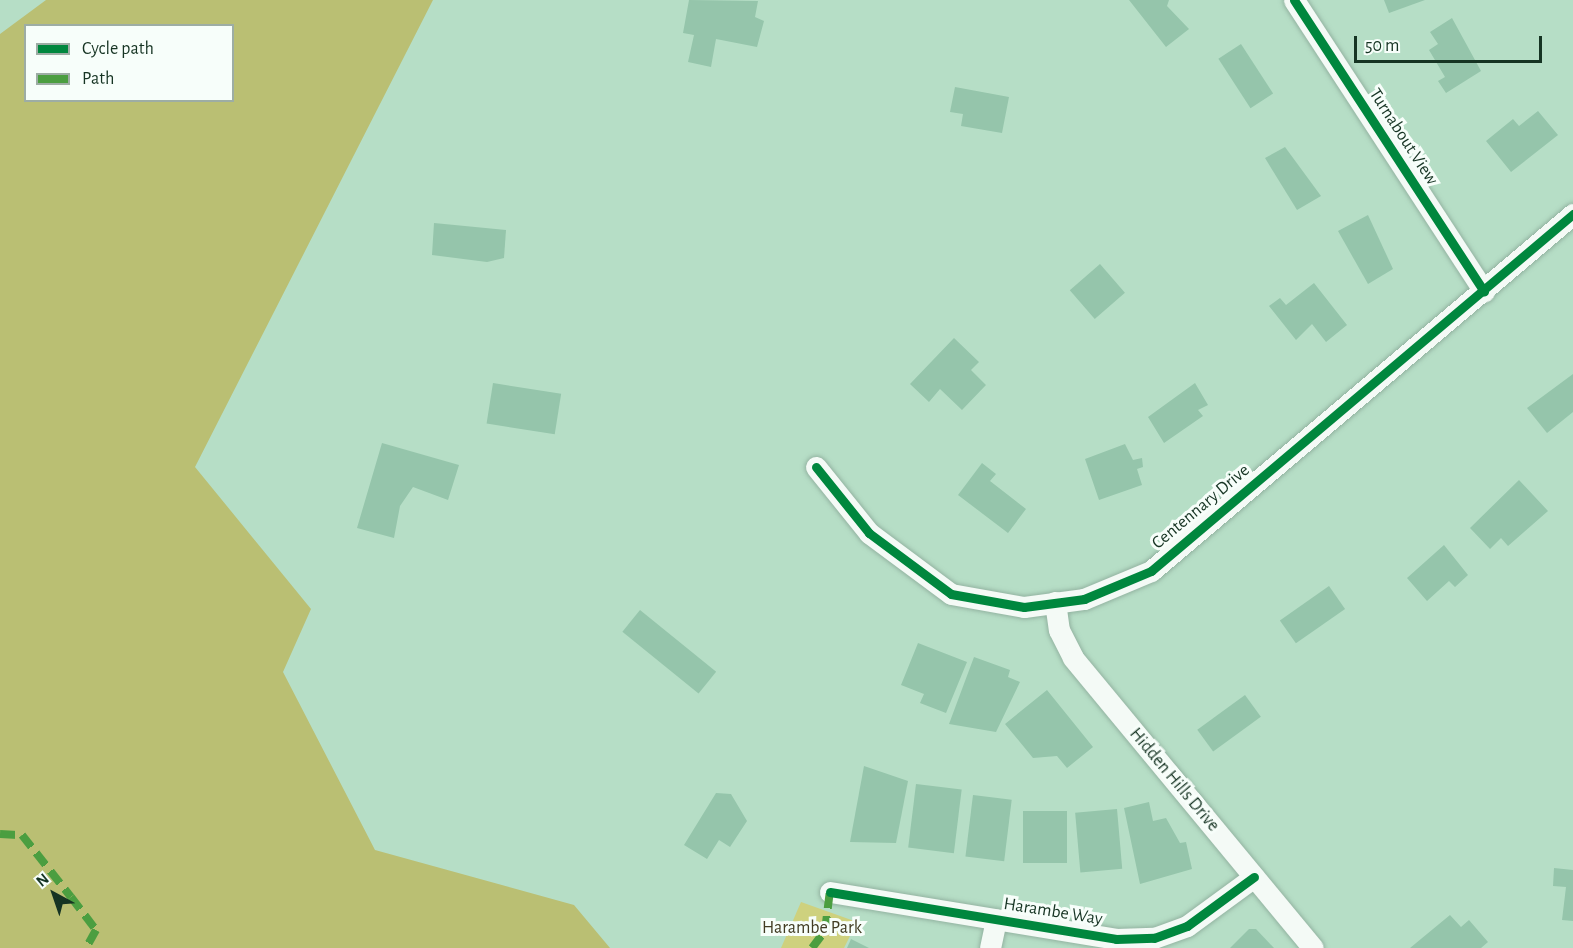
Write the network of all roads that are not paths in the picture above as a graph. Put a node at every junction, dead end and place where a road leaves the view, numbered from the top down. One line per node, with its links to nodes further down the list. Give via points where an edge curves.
1 (1294, 0): 3 (street, Turnabout View)
2 (1573, 214): 3 (street, Centennary Drive)
3 (1484, 292): 5 (street, Centennary Drive, via 1150,571 1084,599)
4 (816, 467): 5 (street, Centennary Drive, via 869,533 951,594 1024,606)
5 (1055, 602): 6 (street, Hidden Hills Drive, via 1059,630 1073,658)
6 (1254, 877): 8 (street, Harambe Way, via 1187,926 1154,938 1116,939); 10 (street, Hidden Hills Drive)
7 (830, 892): 8 (street, Harambe Way)
8 (996, 920): 9 (street)
9 (990, 948)
10 (1312, 948)

